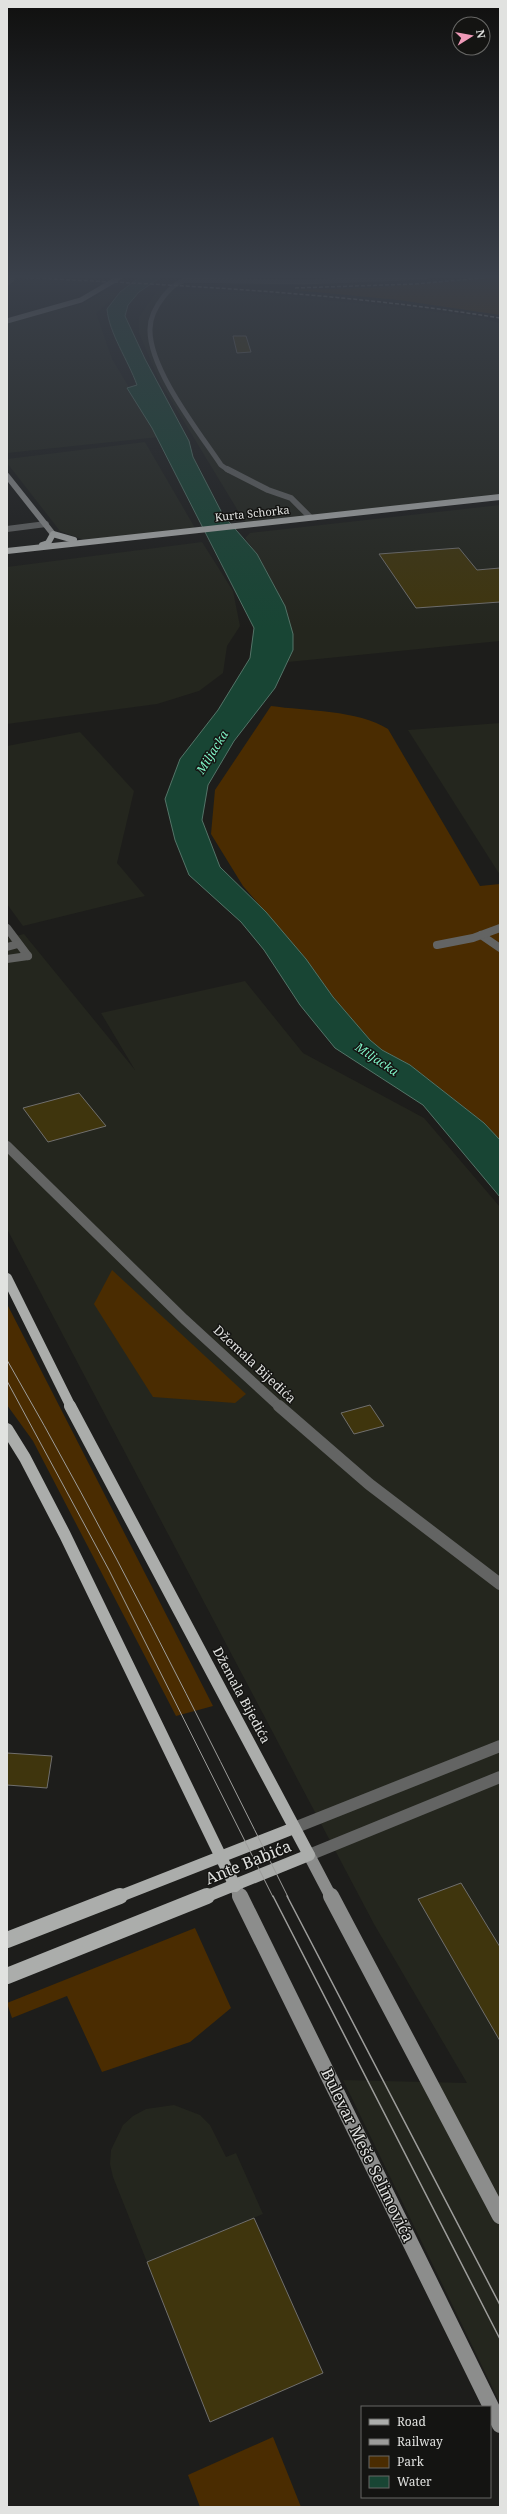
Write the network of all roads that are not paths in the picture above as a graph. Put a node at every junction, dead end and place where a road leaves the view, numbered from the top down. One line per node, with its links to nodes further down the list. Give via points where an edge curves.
1 (177, 394): 5 (street, via 221,464 261,487 291,498)
2 (7, 476): 6 (main road)
3 (500, 497): 5 (main road, Kurta Schorka)
4 (500, 504): 12 (main road, Kurta Schorka)
5 (310, 517): 9 (main road, Kurta Schorka)
6 (46, 524): 7 (street); 8 (main road)
7 (7, 529)
8 (53, 534): 9 (main road, via 62,538); 10 (main road, via 48,543)
9 (96, 540): 10 (main road, Kurta Schorka)
10 (30, 548): 11 (main road, Kurta Schorka)
11 (7, 551)
12 (7, 557)
13 (7, 928): 16 (street)
14 (500, 928): 15 (street)
15 (481, 935): 17 (street); 19 (street)
16 (18, 944): 18 (street); 20 (street, via 28,956)
17 (437, 945)
18 (7, 946)
19 (500, 948)
20 (7, 959)
21 (7, 1146): 24 (street, Džemala Bijedića, via 138,1276 269,1400 463,1558)
22 (7, 1278): 27 (main road, Džemala Bijedića, via 50,1368)
23 (7, 1429): 29 (main road, via 65,1535)
24 (500, 1584)
25 (500, 1746): 27 (street, Ante Babića)
26 (500, 1777): 28 (street, Ante Babića)
27 (294, 1828): 28 (main road); 29 (main road, Ante Babića)
28 (309, 1856): 30 (main road, Ante Babića); 33 (main road)
29 (221, 1857): 30 (main road); 31 (main road, Ante Babića)
30 (235, 1886): 32 (main road, Ante Babića); 34 (main road, Bulevar Meše Selimovića)
31 (7, 1940)
32 (7, 1976)
33 (500, 2216)
34 (500, 2424)

